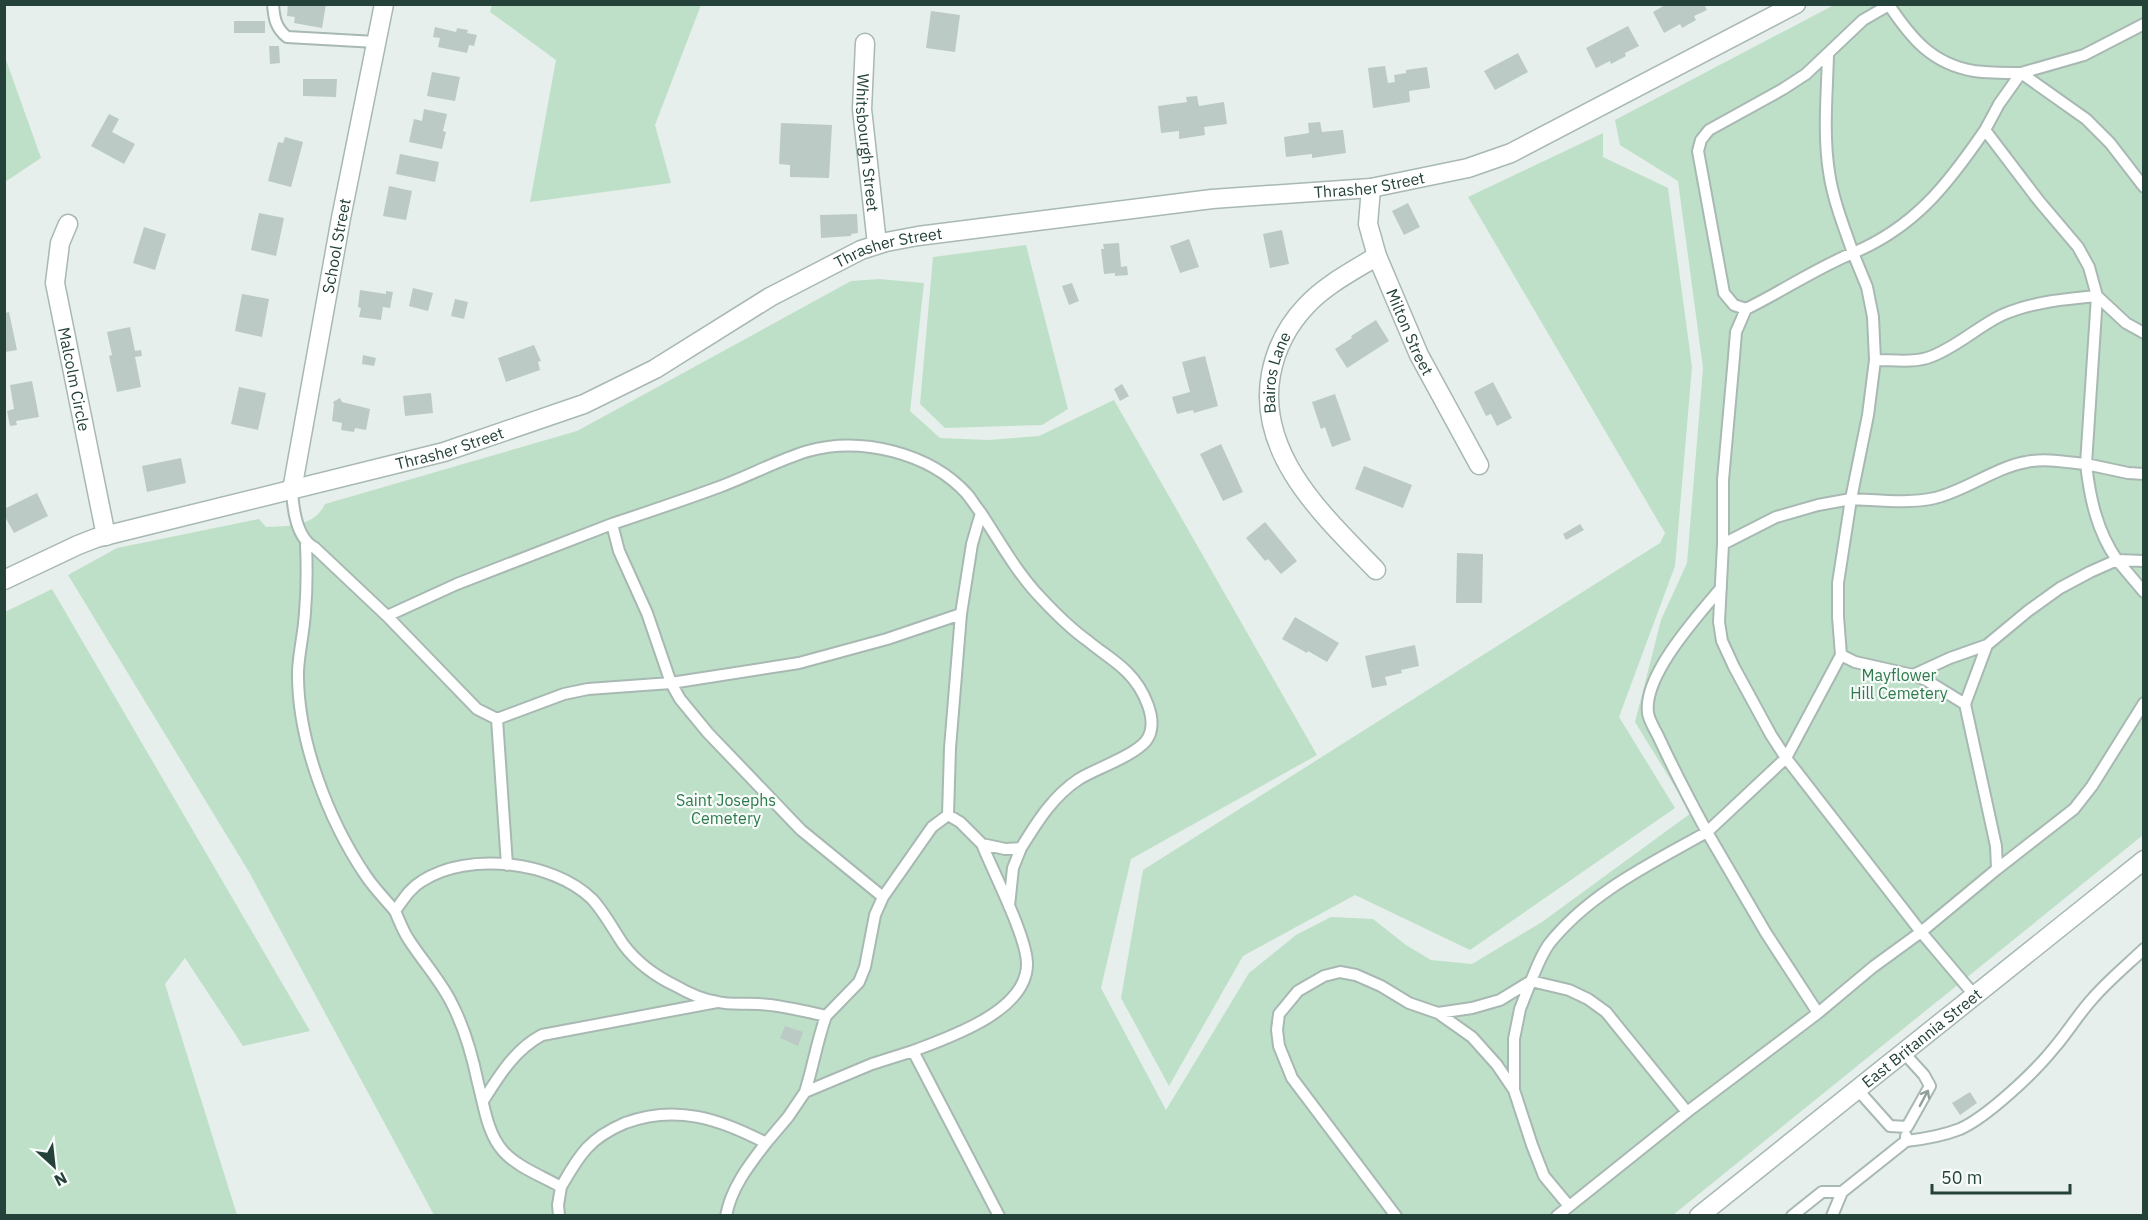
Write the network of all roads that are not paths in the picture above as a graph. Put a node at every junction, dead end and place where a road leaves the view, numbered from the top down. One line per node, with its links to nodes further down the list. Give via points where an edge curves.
1 (273, 4): 6 (lane, via 274,19 287,38)
2 (384, 4): 6 (street, School Street)
3 (1796, 4): 12 (street, Thrasher Street, via 1511,153 1468,168)
4 (1889, 4): 8 (lane, via 1863,21); 9 (lane, via 1914,41 1951,64 1975,71)
5 (2144, 24): 9 (lane, via 2084,55)
6 (376, 42): 24 (street, School Street)
7 (865, 43): 14 (street, Whitsbourgh Street, via 862,109)
8 (1828, 55): 15 (lane, via 1828,172); 18 (lane, via 1783,89 1709,130 1701,140 1698,151 1724,293 1734,305)
9 (2021, 73): 10 (lane); 11 (lane, via 2086,119)
10 (1985, 130): 15 (lane, via 1939,191 1913,218); 17 (lane, via 2078,248 2089,267)
11 (2144, 187)
12 (1371, 188): 14 (street, Thrasher Street, via 1212,199); 16 (street, Milton Street, via 1368,224)
13 (68, 224): 28 (street, Malcolm Circle, via 60,243 55,283)
14 (877, 244): 24 (street, Thrasher Street, via 770,297 655,369 584,404 444,452)
15 (1853, 253): 18 (lane); 20 (lane, via 1867,287)
16 (1377, 256): 22 (street, Milton Street, via 1419,355); 33 (street, Bairos Lane, via 1317,296 1290,326 1272,367 1268,405 1278,445 1298,480)
17 (2097, 296): 19 (lane, via 2126,323); 20 (lane, via 2038,303 2013,311 1929,357); 21 (lane)
18 (1746, 309): 30 (lane, via 1735,340 1723,480)
19 (2144, 333)
20 (1875, 360): 25 (lane)
21 (2086, 464): 23 (lane); 25 (lane, via 2026,462 1932,498); 31 (lane, via 2097,524)
22 (1479, 465)
23 (2144, 474)
24 (292, 490): 28 (street, Thrasher Street); 29 (lane, via 293,510)
25 (1851, 499): 30 (lane, via 1776,517); 40 (lane, via 1838,583)
26 (981, 513): 27 (lane, via 949,478 922,463 871,447 845,446 807,452); 37 (lane, via 972,544); 50 (lane, via 1043,601 1129,674 1152,717 1145,742 1065,789 1037,821)
27 (612, 524): 38 (lane, via 457,584); 42 (lane)
28 (106, 536): 34 (street, Thrasher Street)
29 (306, 544): 38 (lane); 56 (lane, via 305,614 298,671 305,733 338,827 366,877)
30 (1723, 544): 35 (lane)
31 (2117, 561): 32 (lane); 36 (lane); 39 (lane, via 2060,588)
32 (2144, 561)
33 (1376, 570)
34 (4, 580)
35 (1721, 588): 46 (lane, via 1722,641); 48 (lane, via 1669,653 1649,699 1648,714)
36 (2144, 592)
37 (962, 614): 42 (lane, via 810,660); 47 (lane)
38 (387, 616): 45 (lane, via 477,709)
39 (1987, 645): 41 (lane); 44 (lane)
40 (1841, 655): 41 (lane); 46 (lane)
41 (1913, 675): 44 (lane)
42 (671, 683): 45 (lane, via 588,689); 54 (lane, via 708,733 801,830)
43 (2144, 703): 53 (lane, via 2074,809)
44 (1965, 704): 53 (lane, via 1996,846)
45 (497, 719): 52 (lane)
46 (1786, 758): 48 (lane); 57 (lane)
47 (948, 814): 49 (lane); 54 (lane, via 932,826)
48 (1707, 832): 59 (lane, via 1612,887 1581,911 1549,945); 63 (lane)
49 (982, 844): 50 (lane); 55 (lane)
50 (1021, 848): 55 (lane, via 1013,868)
51 (2144, 860): 60 (street, East Britannia Street)
52 (507, 865): 56 (lane, via 484,862 446,869 420,882); 61 (lane, via 538,870 581,890 638,961 687,992)
53 (1997, 869): 57 (lane)
54 (883, 897): 64 (lane, via 859,982)
55 (1009, 908): 65 (lane, via 1027,962 1026,977 1017,993 991,1015)
56 (395, 911): 70 (lane, via 408,938 450,999 467,1041)
57 (1921, 932): 60 (lane); 63 (lane)
58 (2144, 949): 73 (lane, via 2096,994 2037,1067 1988,1111 1961,1128)
59 (1531, 981): 62 (lane, via 1500,1000); 68 (lane, via 1514,1039); 71 (lane, via 1569,990 1606,1012)
60 (1975, 996): 66 (street, East Britannia Street)
61 (717, 1002): 64 (lane, via 760,1004); 70 (lane, via 542,1035 508,1062)
62 (1438, 1013): 68 (lane, via 1472,1037); 81 (lane, via 1409,1003 1356,975 1340,972 1298,991 1279,1014 1279,1046 1292,1078)
63 (1818, 1013): 71 (lane)
64 (826, 1016): 69 (lane)
65 (913, 1051): 69 (lane); 80 (lane)
66 (1904, 1053): 67 (street, East Britannia Street); 72 (lane, one-way to 66, via 1930,1086)
67 (1857, 1089): 72 (lane, via 1890,1126); 83 (street, East Britannia Street)
68 (1514, 1090): 77 (lane, via 1544,1176)
69 (805, 1092): 74 (lane)
70 (483, 1101): 75 (lane, via 488,1125 502,1151)
71 (1687, 1112): 77 (lane)
72 (1907, 1127): 73 (lane)
73 (1906, 1141): 76 (lane)
74 (766, 1143): 75 (lane, via 743,1131 687,1114 648,1115 617,1126 587,1147); 79 (lane, via 737,1185)
75 (561, 1187): 78 (lane)
76 (1842, 1192): 84 (lane, via 1822,1192); 85 (lane)
77 (1569, 1206): 82 (lane)
78 (559, 1215)
79 (726, 1215)
80 (999, 1215)
81 (1396, 1215)
82 (1557, 1215)
83 (1699, 1215)
84 (1792, 1215)
85 (1832, 1215)

